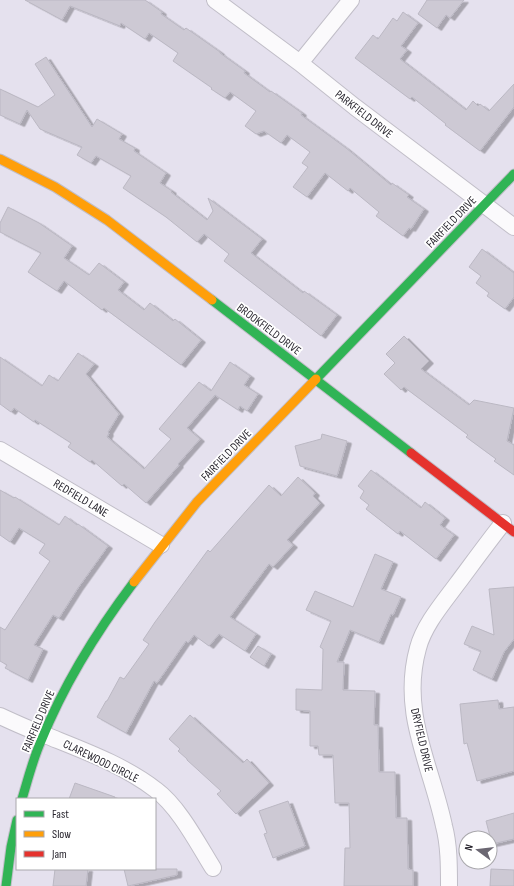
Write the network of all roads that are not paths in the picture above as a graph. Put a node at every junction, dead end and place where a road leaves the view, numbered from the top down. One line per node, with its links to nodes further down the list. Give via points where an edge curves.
1 (215, 0): 3 (street, PARKFIELD DRIVE)
2 (351, 0): 3 (street)
3 (300, 63): 6 (street, PARKFIELD DRIVE, via 355,108)
4 (0, 159): 8 (street, BROOKFIELD DRIVE, via 70,195 107,220)
5 (514, 174): 6 (street, FAIRFIELD DRIVE)
6 (484, 204): 7 (street, PARKFIELD DRIVE); 8 (street, FAIRFIELD DRIVE)
7 (514, 227)
8 (315, 379): 10 (street, BROOKFIELD DRIVE); 11 (street, FAIRFIELD DRIVE, via 197,502)
9 (0, 450): 11 (street, REDFIELD LANE)
10 (508, 528): 18 (street, DRYFIELD DRIVE, via 433,616 418,648 413,679 413,708 417,732 444,826)
11 (161, 545): 13 (street, FAIRFIELD DRIVE, via 81,658)
12 (0, 716): 13 (street, CLAREWOOD CIRCLE)
13 (43, 735): 14 (street, FAIRFIELD DRIVE); 16 (street, CLAREWOOD CIRCLE, via 80,748 157,790 179,814)
14 (22, 798)
15 (16, 824): 17 (street)
16 (213, 868)
17 (6, 886)
18 (449, 886)

